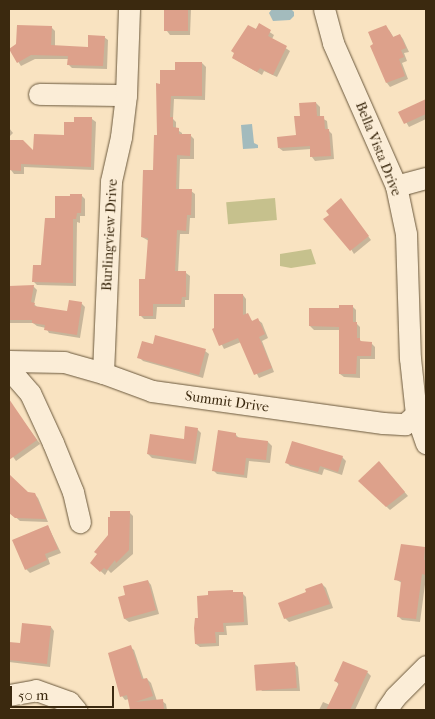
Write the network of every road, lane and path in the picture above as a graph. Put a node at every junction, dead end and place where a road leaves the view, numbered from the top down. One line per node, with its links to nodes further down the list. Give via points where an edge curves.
1 (129, 9): 4 (street, Burlingview Drive)
2 (324, 9): 6 (street, Bella Vista Drive, via 333,43)
3 (39, 94): 4 (street)
4 (126, 95): 9 (street, Burlingview Drive, via 111,181)
5 (426, 178): 6 (street)
6 (396, 186): 10 (street, Bella Vista Drive, via 406,234 410,358)
7 (9, 361): 9 (street, Summit Drive, via 64,362)
8 (9, 369): 12 (street, via 34,401 73,492)
9 (103, 373): 10 (street, Summit Drive, via 152,391 383,423 405,424)
10 (421, 410): 11 (street)
11 (426, 442)
12 (80, 522)
13 (426, 666): 16 (street)
14 (9, 695): 15 (street, via 36,690 69,702)
15 (76, 710)
16 (386, 710)

